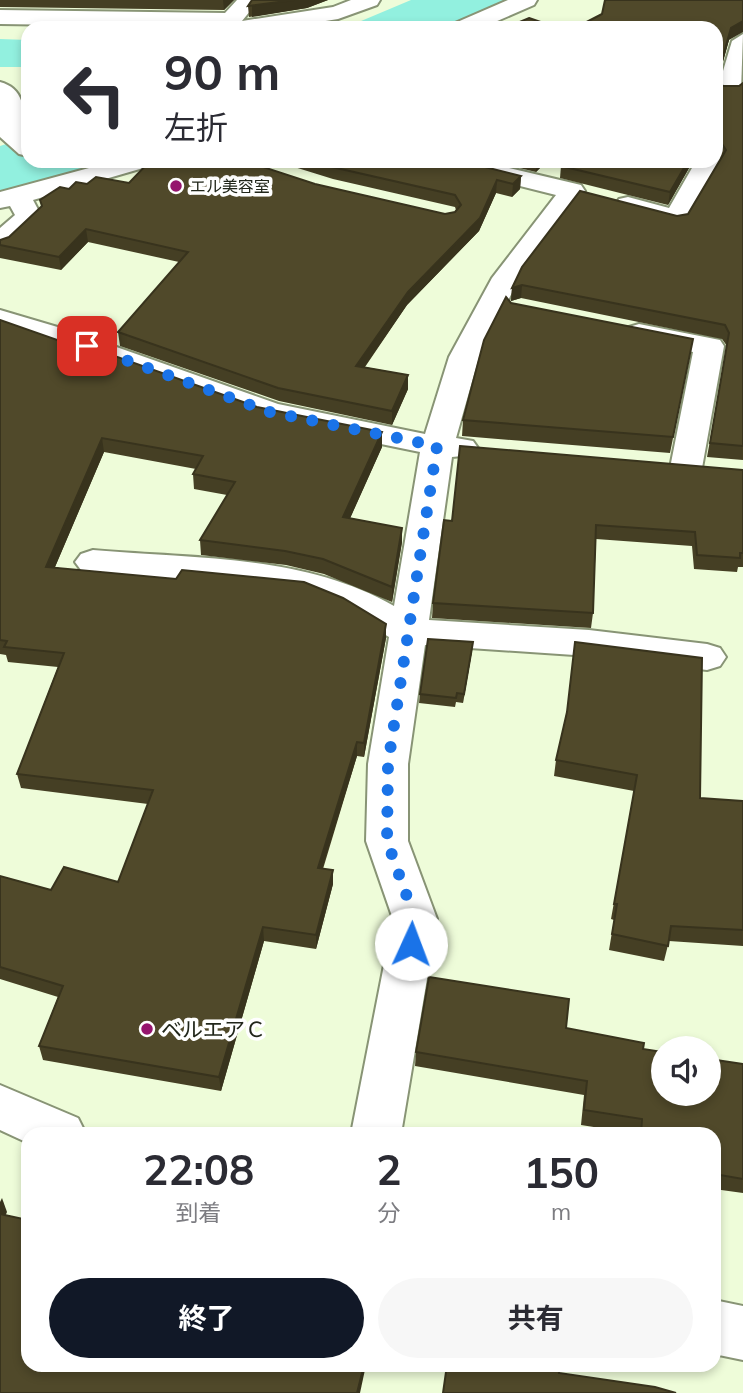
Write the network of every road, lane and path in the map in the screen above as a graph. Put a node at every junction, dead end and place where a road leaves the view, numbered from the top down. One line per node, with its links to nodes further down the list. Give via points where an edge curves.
1 (248, 0): 4 (street, via 231,20)
2 (369, 0): 5 (street, via 338,13)
3 (526, 0): 6 (street)
4 (0, 17)
5 (285, 21)
6 (479, 21)
7 (743, 41): 9 (street)
8 (0, 89): 10 (street, via 6,92 13,113)
9 (729, 91)
10 (15, 135)
11 (95, 168): 14 (street)
12 (497, 168): 15 (street)
13 (705, 168): 15 (street, via 676,218)
14 (56, 174): 16 (street)
15 (572, 191): 20 (street, via 506,278 464,357)
16 (9, 198): 17 (street, via 29,216)
17 (0, 242)
18 (0, 319): 20 (street, via 270,412)
19 (614, 328): 22 (street, via 709,346 673,466)
20 (437, 446): 21 (street); 24 (street)
21 (493, 451)
22 (721, 470)
23 (93, 562): 24 (street, via 310,583 357,601)
24 (408, 631): 25 (street, via 589,643); 28 (street, via 388,764 387,841 415,919)
25 (707, 657)
26 (0, 1107): 27 (street)
27 (45, 1127)
28 (377, 1127)
29 (721, 1328): 30 (street)
30 (743, 1333)

